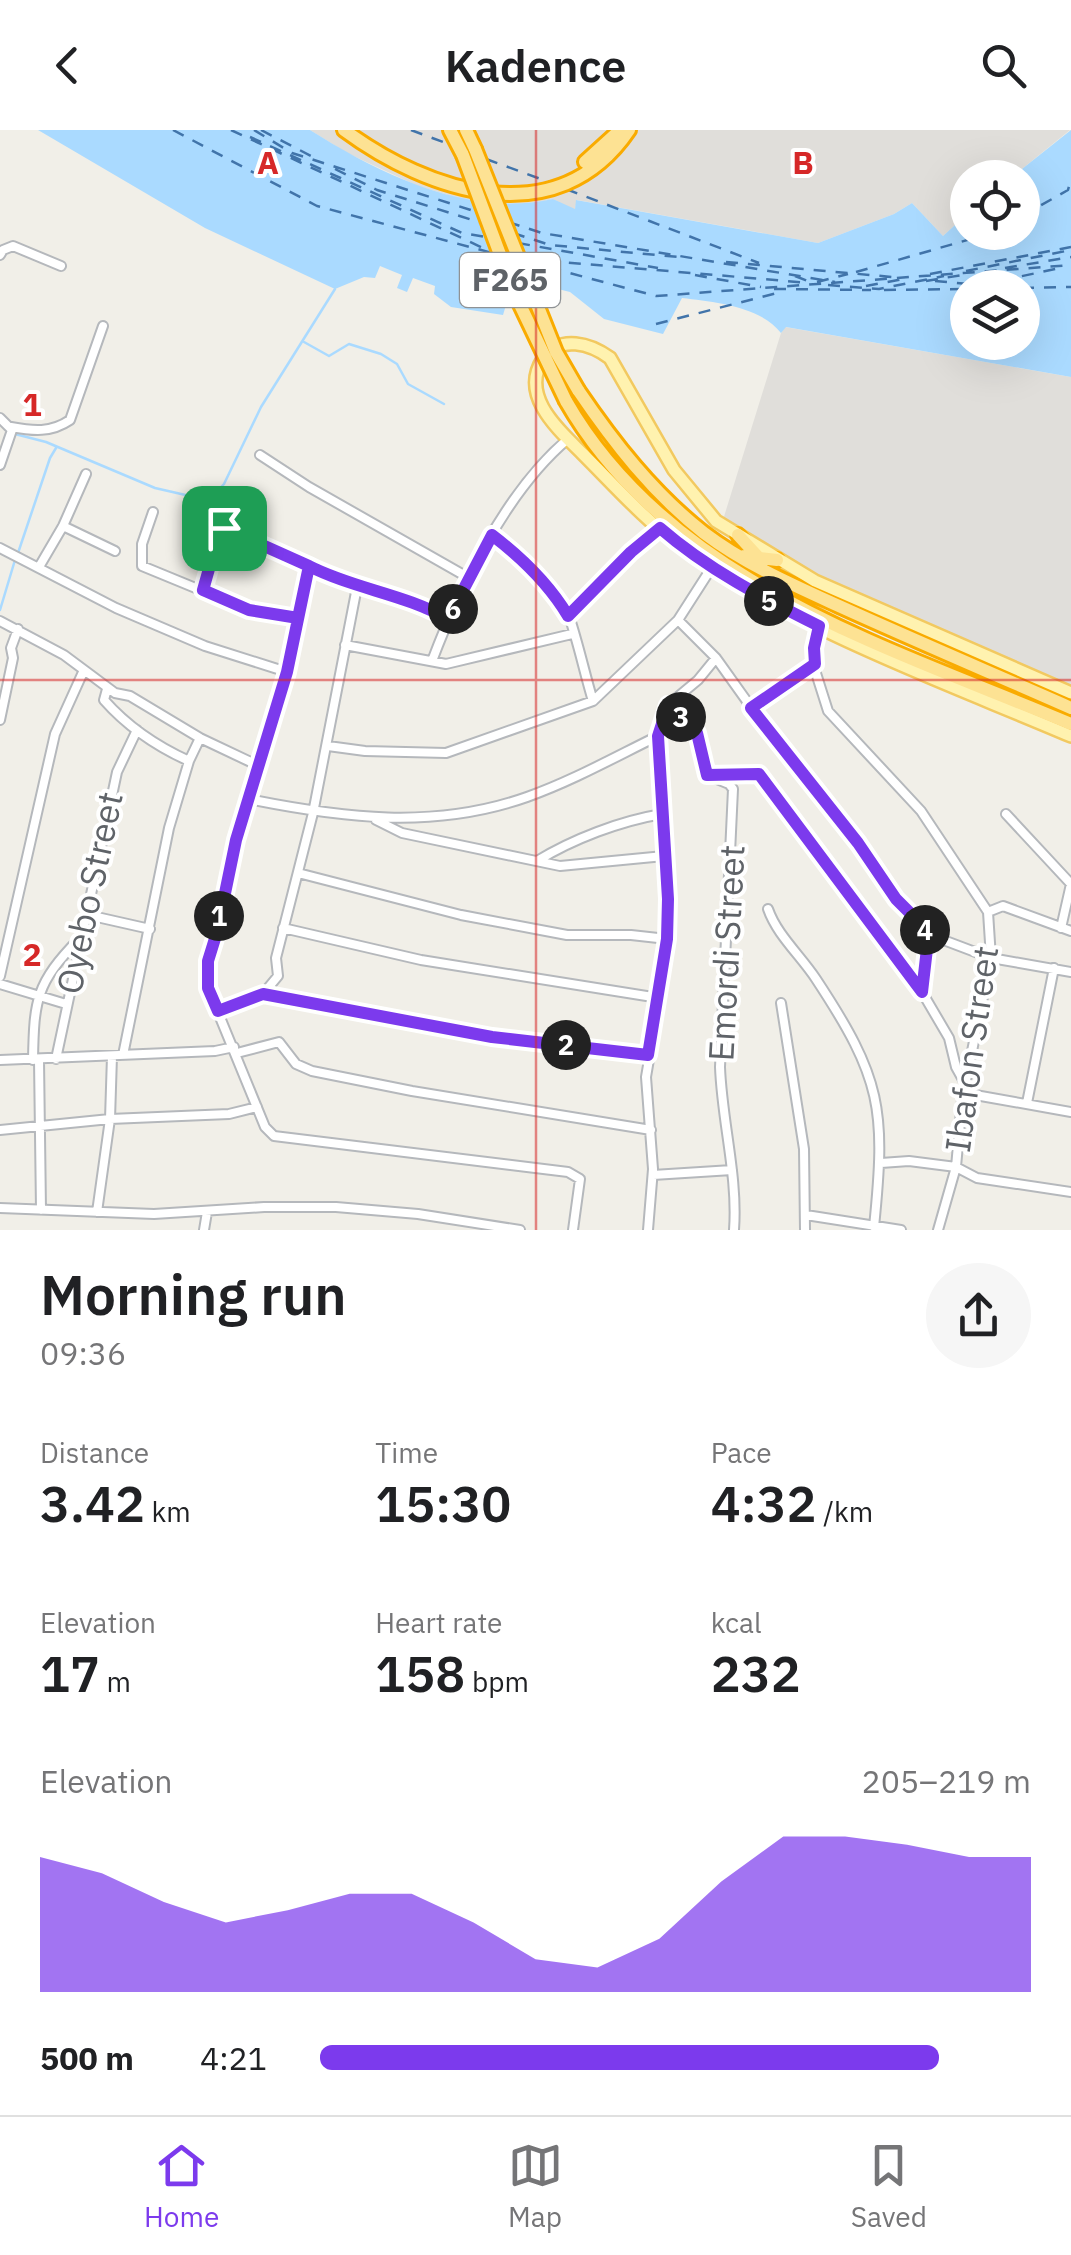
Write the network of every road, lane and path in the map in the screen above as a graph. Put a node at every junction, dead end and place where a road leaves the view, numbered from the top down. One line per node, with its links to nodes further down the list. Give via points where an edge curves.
1 (344, 130): 6 (highway, via 400,168 436,182 516,195 586,172)
2 (357, 130): 5 (highway, via 440,175 517,186 577,168)
3 (450, 130): 7 (highway, F265)
4 (466, 130): 7 (highway, F265)
5 (619, 130)
6 (629, 130)
7 (469, 152): 23 (highway, F265, bridge, via 578,390 647,481); 32 (highway, F265, bridge, via 514,292 566,401 596,448 643,498)
8 (0, 256): 9 (street, via 13,246)
9 (62, 266)
10 (104, 326): 12 (street, via 70,420)
11 (0, 418): 12 (street)
12 (11, 431): 15 (street)
13 (568, 440): 19 (main road); 20 (street, via 547,457); 21 (main road, via 541,405 537,373 547,354 584,344 610,358 674,470 716,521)
14 (260, 455): 31 (street)
15 (0, 466)
16 (86, 474): 18 (street)
17 (153, 512): 34 (street, via 139,563)
18 (63, 526): 24 (street); 29 (street)
19 (660, 528): 28 (main road); 36 (street)
20 (492, 535): 31 (street); 36 (street, via 555,594)
21 (738, 536): 25 (highway); 26 (main road)
22 (0, 548): 29 (street)
23 (727, 548): 25 (highway); 30 (highway, F265)
24 (116, 551)
25 (759, 557): 26 (highway); 30 (highway)
26 (776, 560): 51 (main road)
27 (309, 566): 33 (street); 34 (street, via 222,528); 37 (street)
28 (712, 567): 32 (main road); 39 (street)
29 (39, 568): 49 (street, via 187,638)
30 (772, 574): 55 (highway, F265)
31 (469, 578): 38 (street)
32 (740, 580): 35 (highway, F265); 35 (highway)
33 (357, 587): 38 (street, via 420,603); 44 (street)
34 (203, 590): 37 (street, via 249,610)
35 (780, 602): 41 (main road); 57 (highway, F265)
36 (568, 616): 43 (street)
37 (298, 618): 49 (street)
38 (448, 619): 46 (street)
39 (678, 620): 45 (street); 52 (street)
40 (2, 623): 42 (street)
41 (819, 626): 47 (street, Ibafon Street); 60 (main road)
42 (18, 629): 48 (street); 56 (street)
43 (572, 634): 46 (street, via 464,662); 52 (street)
44 (345, 646): 46 (street); 62 (street)
45 (716, 658): 53 (street); 54 (street)
46 (432, 661)
47 (815, 664): 54 (street); 75 (street, Ibafon Street, via 828,710 921,811)
48 (84, 670): 50 (street); 87 (street, via 55,734)
49 (287, 672): 64 (street)
50 (108, 689): 58 (street, via 104,700); 61 (street)
51 (1071, 693)
52 (593, 702): 62 (street, via 446,753)
53 (668, 705): 59 (street); 65 (street, Emordi Street, via 697,733)
54 (751, 708): 83 (street)
55 (1071, 708)
56 (0, 720)
57 (1071, 724)
58 (137, 730): 63 (street); 76 (street, Oyebo Street, via 116,772)
59 (658, 736): 68 (street); 70 (street, via 528,797 449,816)
60 (1071, 736)
61 (200, 738): 63 (street); 64 (street)
62 (328, 746): 67 (street)
63 (190, 761): 79 (street)
64 (257, 764): 66 (street)
65 (707, 775): 90 (street, via 759,774); 115 (street, Emordi Street, via 733,789 720,1067)
66 (248, 799): 67 (street); 97 (street, via 206,972)
67 (313, 812): 70 (street); 73 (street)
68 (662, 814): 71 (street); 72 (street, via 554,850)
69 (1006, 814): 78 (street, via 1071,884)
70 (376, 819): 72 (street, via 402,832)
71 (664, 856): 72 (street, via 564,866); 82 (street)
72 (537, 862)
73 (298, 873): 77 (street); 82 (street, via 567,935)
74 (768, 909): 113 (street, via 865,1062 879,1108)
75 (988, 912): 78 (street, via 1002,906); 84 (street, Ibafon Street)
76 (88, 915): 79 (street); 81 (street, Oyebo Street)
77 (283, 928): 88 (street); 93 (street, via 421,960)
78 (1061, 928): 80 (street)
79 (150, 929): 99 (street)
80 (1071, 931)
81 (81, 937): 92 (street); 96 (street, Oyebo Street)
82 (667, 939): 93 (street)
83 (928, 940): 84 (street); 90 (street)
84 (991, 958): 85 (street); 105 (street, Ibafon Street)
85 (1054, 968): 86 (street); 106 (street)
86 (1071, 972)
87 (0, 976)
88 (278, 976): 91 (street); 94 (street)
89 (0, 984): 92 (street)
90 (922, 992): 105 (street, via 949,1038)
91 (263, 994): 94 (street); 97 (street)
92 (37, 996): 96 (street); 103 (street)
93 (659, 998): 100 (street)
94 (285, 999): 100 (street, via 472,1034)
95 (781, 1003): 122 (street, via 804,1150)
96 (66, 1004): 104 (street, Oyebo Street)
97 (218, 1011): 98 (street)
98 (235, 1050): 99 (street); 107 (street); 112 (street, via 279,1042 296,1064 312,1071)
99 (123, 1055): 101 (street)
100 (648, 1055): 112 (street)
101 (112, 1056): 104 (street); 109 (street)
102 (0, 1060): 103 (street)
103 (36, 1060): 104 (street); 110 (street)
104 (56, 1060)
105 (965, 1089): 106 (street); 114 (street, Ibafon Street)
106 (1027, 1104): 108 (street)
107 (256, 1107): 109 (street); 126 (street, via 269,1132 280,1138 576,1174)
108 (1071, 1112)
109 (110, 1119): 110 (street); 120 (street)
110 (38, 1127): 111 (street); 119 (street)
111 (0, 1130)
112 (651, 1130): 116 (street)
113 (880, 1163): 114 (street); 123 (street)
114 (956, 1167): 117 (street, via 978,1178); 131 (street, Ibafon Street)
115 (732, 1170): 116 (street); 128 (street, Emordi Street)
116 (652, 1174): 127 (street)
117 (1071, 1192)
118 (0, 1208): 119 (street)
119 (42, 1210): 120 (street)
120 (97, 1212): 121 (street)
121 (207, 1212): 124 (street); 125 (street, via 336,1207)
122 (806, 1215): 123 (street); 129 (street)
123 (874, 1227): 130 (street)
124 (204, 1230)
125 (520, 1230)
126 (573, 1230)
127 (648, 1230)
128 (734, 1230)
129 (805, 1230)
130 (901, 1230)
131 (938, 1230)

